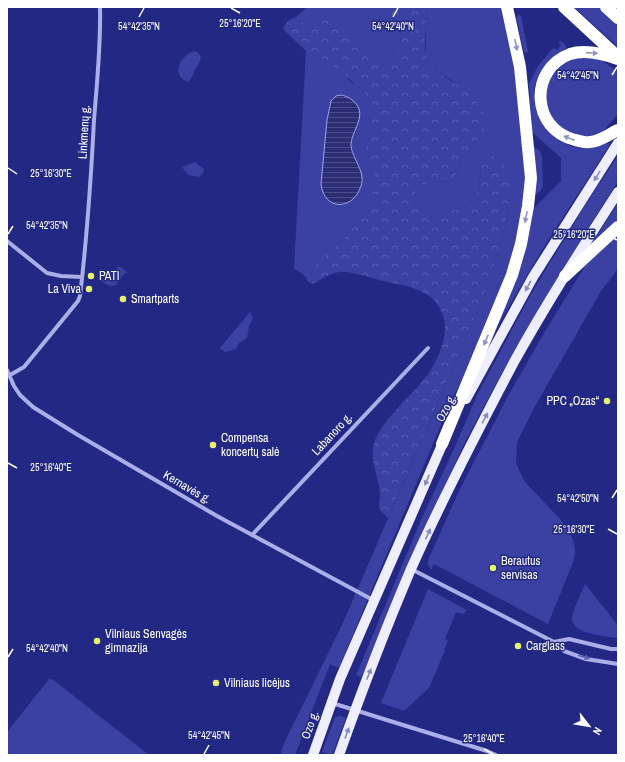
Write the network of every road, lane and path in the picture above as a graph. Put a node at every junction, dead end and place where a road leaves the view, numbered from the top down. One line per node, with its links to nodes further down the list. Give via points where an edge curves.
1 (100, 7): 13 (street, Linkmenų g., via 92,168)
2 (507, 7): 17 (highway, one-way to 17, via 520,67 531,178 528,206 512,275)
3 (564, 7): 6 (highway)
4 (606, 7): 5 (highway)
5 (618, 18)
6 (618, 58): 7 (highway, one-way to 6, via 591,142 570,139 550,125 541,108 540,96 547,73 570,54 595,53)
7 (618, 130)
8 (618, 143): 17 (main road, Ozo g., one-way to 17, via 533,277)
9 (618, 192): 12 (main road)
10 (618, 227): 12 (highway)
11 (7, 241): 13 (street, via 47,273)
12 (565, 276): 19 (main road, one-way to 12, via 504,383)
13 (82, 277): 16 (street, Linkmenų g., via 78,301 24,366)
14 (428, 348): 18 (street, Labanoro g.)
15 (7, 370): 16 (street, Kernavės g.)
16 (10, 375): 18 (street, Kernavės g., via 20,395 33,407)
17 (442, 444): 20 (main road, Ozo g., one-way to 20)
18 (252, 535): 20 (street, Kernavės g.)
19 (411, 569): 21 (street); 25 (main road, one-way to 19)
20 (374, 601): 24 (main road, Ozo g.)
21 (554, 642): 22 (street, via 569,639); 23 (street, one-way to 23, via 564,651)
22 (618, 649)
23 (618, 664)
24 (332, 703): 25 (street, Ozo g.); 26 (main road, Ozo g.)
25 (355, 710): 27 (main road, one-way to 25); 28 (street, Ozo g.)
26 (313, 755)
27 (339, 755)
28 (496, 755)

